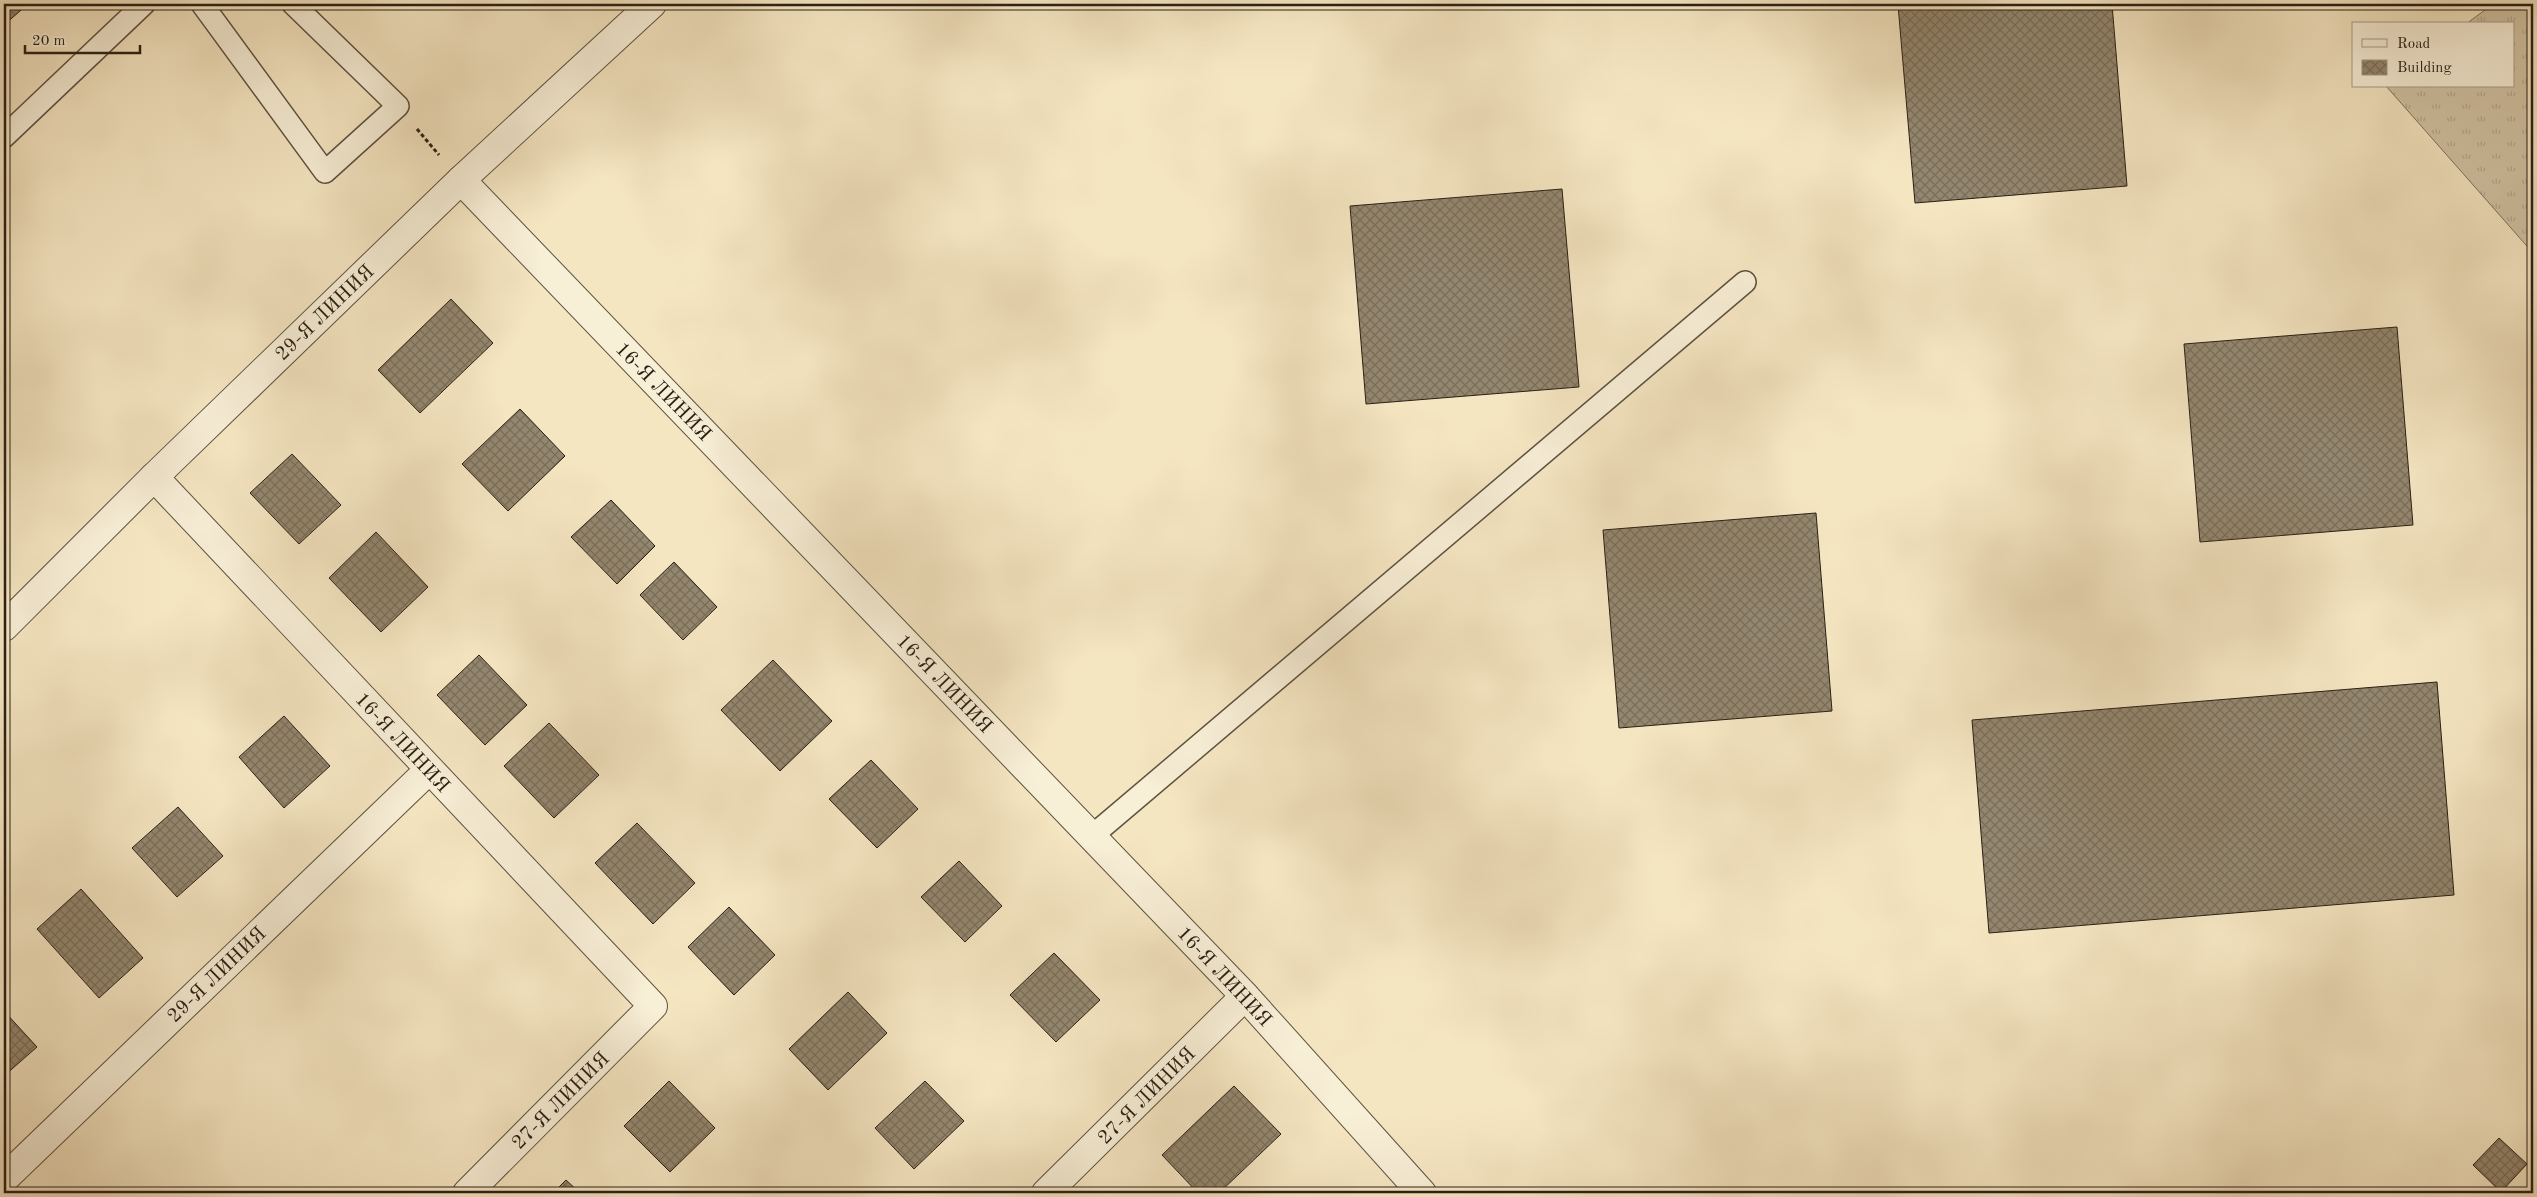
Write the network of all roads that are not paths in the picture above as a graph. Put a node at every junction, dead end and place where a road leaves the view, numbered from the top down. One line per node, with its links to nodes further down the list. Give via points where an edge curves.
1 (144, 4): 5 (lane)
2 (202, 4): 3 (lane, via 324,172 398,106)
3 (292, 4)
4 (652, 4): 6 (street, 29-Я ЛИНИЯ)
5 (4, 137)
6 (461, 180): 8 (street, 29-Я ЛИНИЯ); 11 (street, 16-Я ЛИНИЯ)
7 (1745, 282): 11 (lane)
8 (154, 477): 9 (street, 29-Я ЛИНИЯ); 10 (street, 16-Я ЛИНИЯ)
9 (4, 627)
10 (429, 770): 13 (street, 16-Я ЛИНИЯ); 14 (street, 29-Я ЛИНИЯ)
11 (1092, 836): 12 (street, 16-Я ЛИНИЯ)
12 (1245, 996): 16 (street, 27-Я ЛИНИЯ); 17 (street, 16-Я ЛИНИЯ)
13 (653, 1006): 15 (street, 27-Я ЛИНИЯ)
14 (4, 1179)
15 (467, 1193)
16 (1046, 1193)
17 (1422, 1193)

